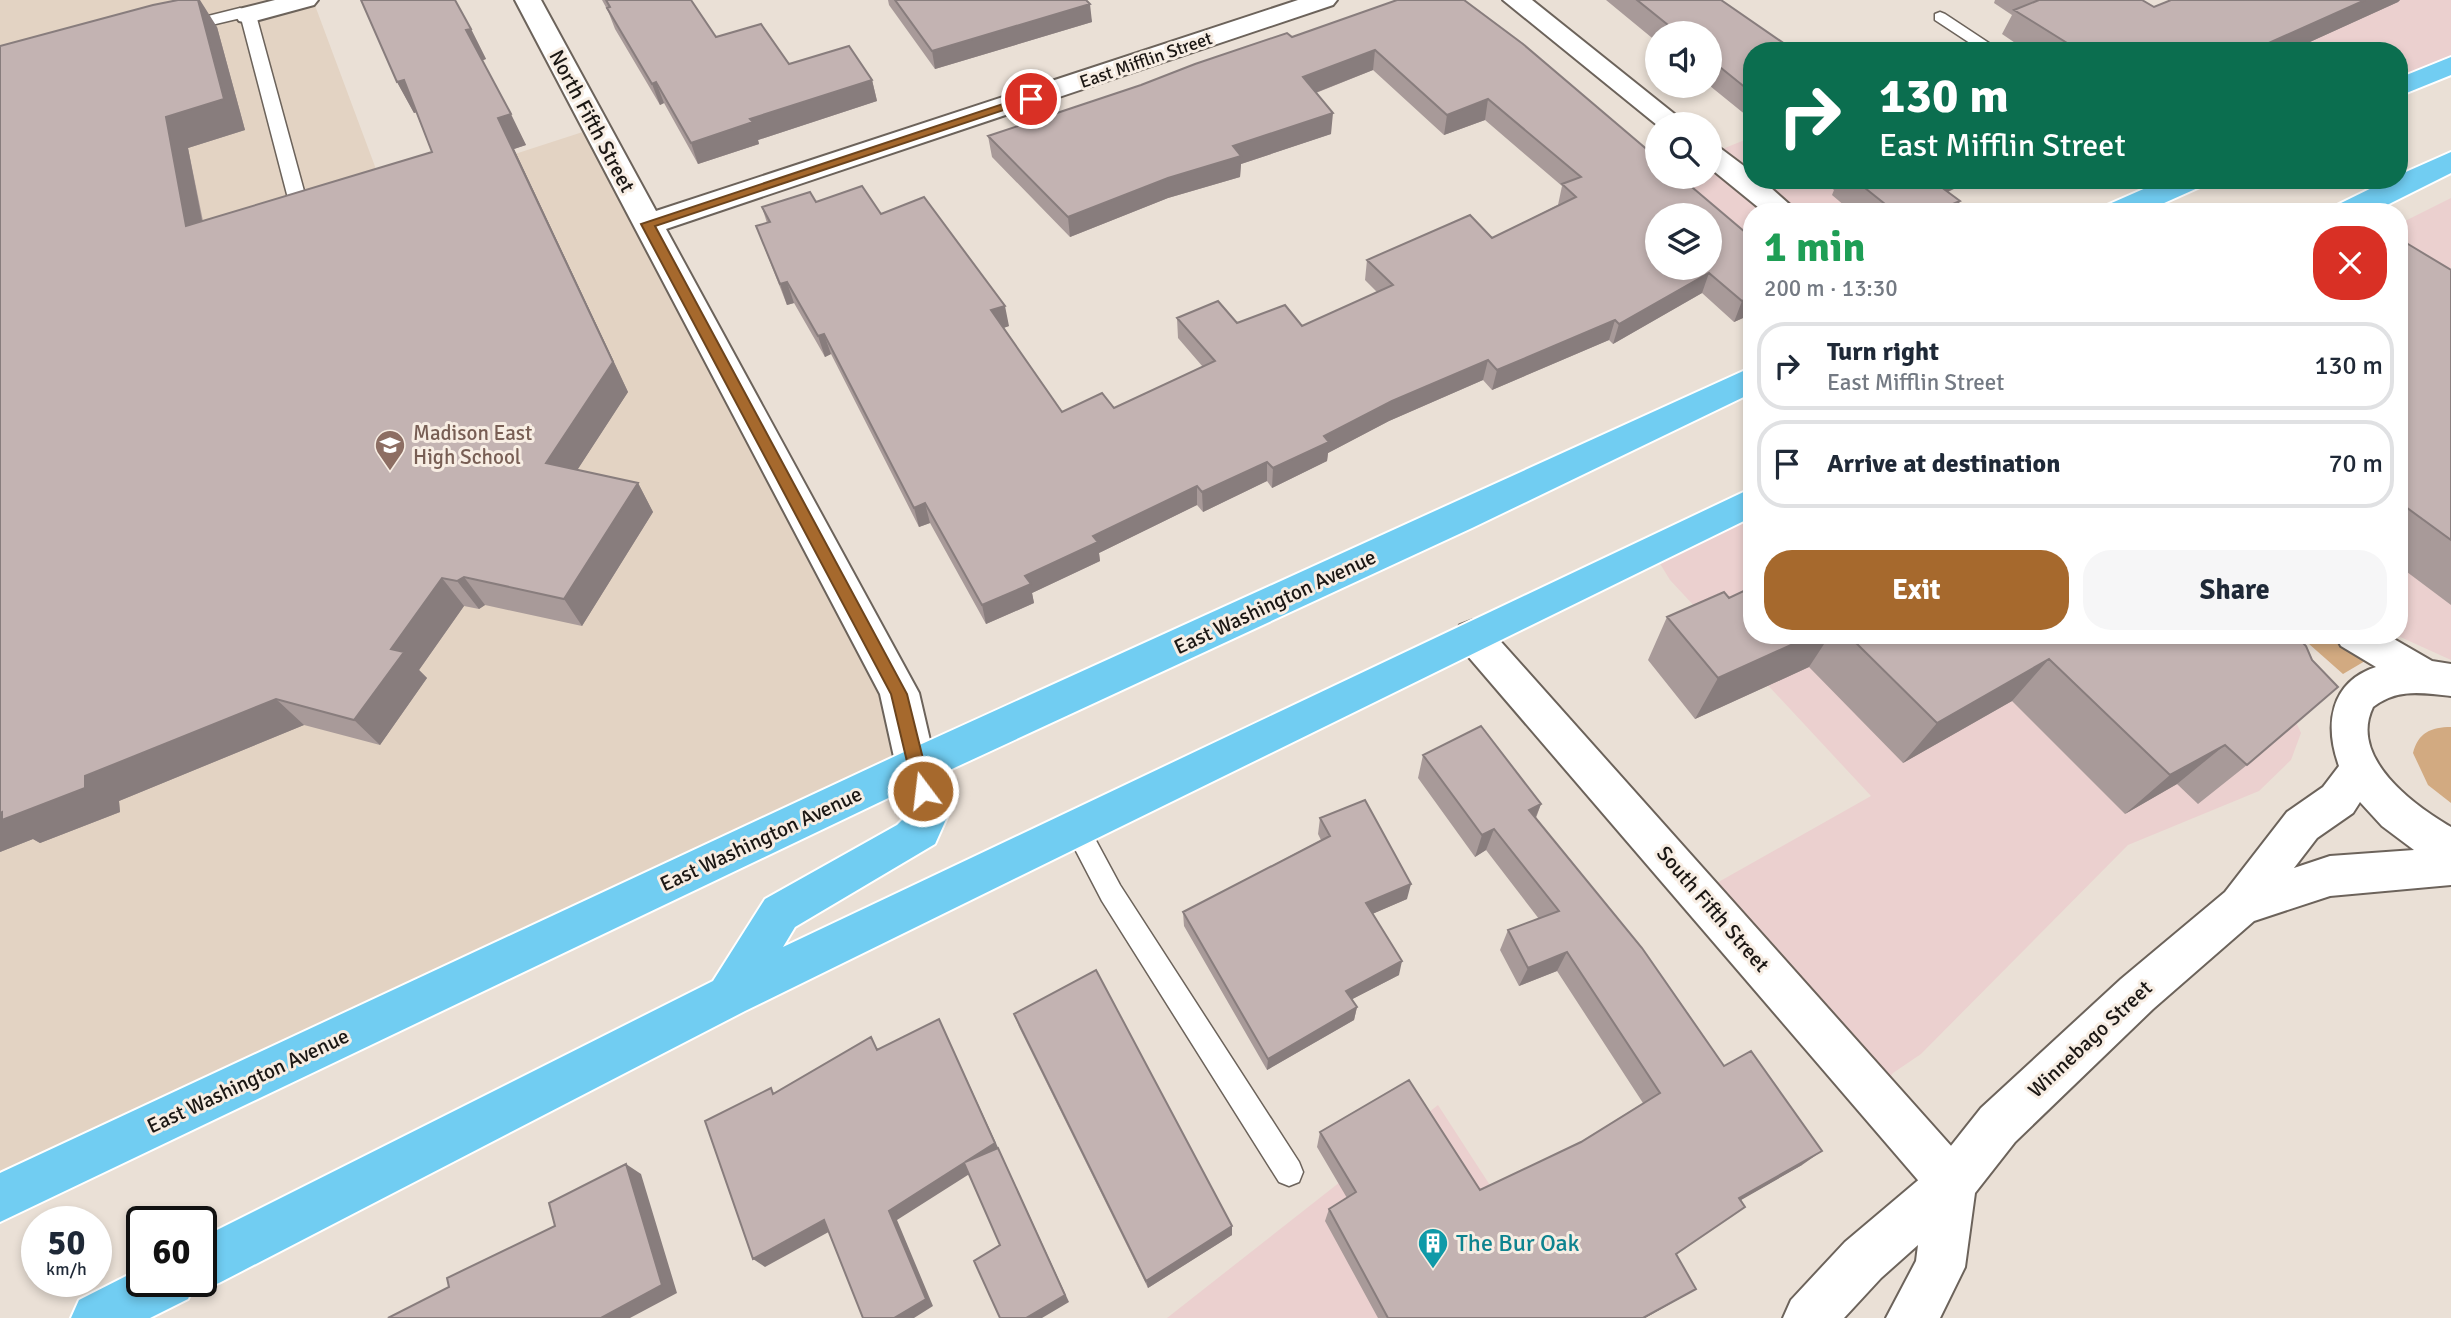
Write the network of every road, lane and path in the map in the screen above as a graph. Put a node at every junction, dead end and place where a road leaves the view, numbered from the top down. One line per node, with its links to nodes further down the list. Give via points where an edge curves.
1 (304, 0): 5 (street)
2 (528, 0): 23 (street, North Fifth Street)
3 (1324, 0): 23 (street, East Mifflin Street)
4 (1516, 0): 11 (street)
5 (248, 15): 7 (lane); 19 (lane)
6 (1940, 17): 8 (lane)
7 (171, 30)
8 (1979, 42)
9 (2451, 65): 10 (main road)
10 (2408, 84)
11 (1658, 112)
12 (2451, 162): 15 (main road)
13 (1722, 163): 14 (street)
14 (1743, 180)
15 (2408, 183)
16 (1755, 189): 20 (street)
17 (2170, 189): 21 (main road)
18 (2395, 189): 22 (main road)
19 (298, 202)
20 (1772, 203)
21 (2138, 203)
22 (2367, 203)
23 (648, 224): 31 (street, North Fifth Street, via 899,694)
24 (1743, 383): 31 (main road, East Washington Avenue)
25 (1743, 505): 26 (main road)
26 (1474, 636): 33 (main road); 39 (street, South Fifth Street)
27 (2371, 644): 28 (street)
28 (2437, 678): 30 (street, via 2396,678 2373,685 2357,699)
29 (2328, 684): 30 (street)
30 (2349, 717): 32 (street, via 2349,741)
31 (916, 766): 37 (main road, via 929,816 926,826 780,913); 40 (main road, East Washington Avenue)
32 (2360, 769): 34 (street, via 2402,817); 36 (street, Winnebago Street, via 2338,800 2302,825)
33 (1076, 828): 37 (main road); 38 (lane, via 1111,893)
34 (2451, 849)
35 (2451, 866): 36 (street, Winnebago Street, via 2330,876)
36 (2240, 906): 39 (street, Winnebago Street, via 2137,994 1998,1125)
37 (729, 996): 41 (main road)
38 (1289, 1172)
39 (1952, 1183): 44 (street, Winnebago Street, via 1863,1260); 45 (street, via 1940,1267)
40 (0, 1198)
41 (217, 1257)
42 (138, 1297): 43 (main road)
43 (97, 1318)
44 (1809, 1318)
45 (1912, 1318)

